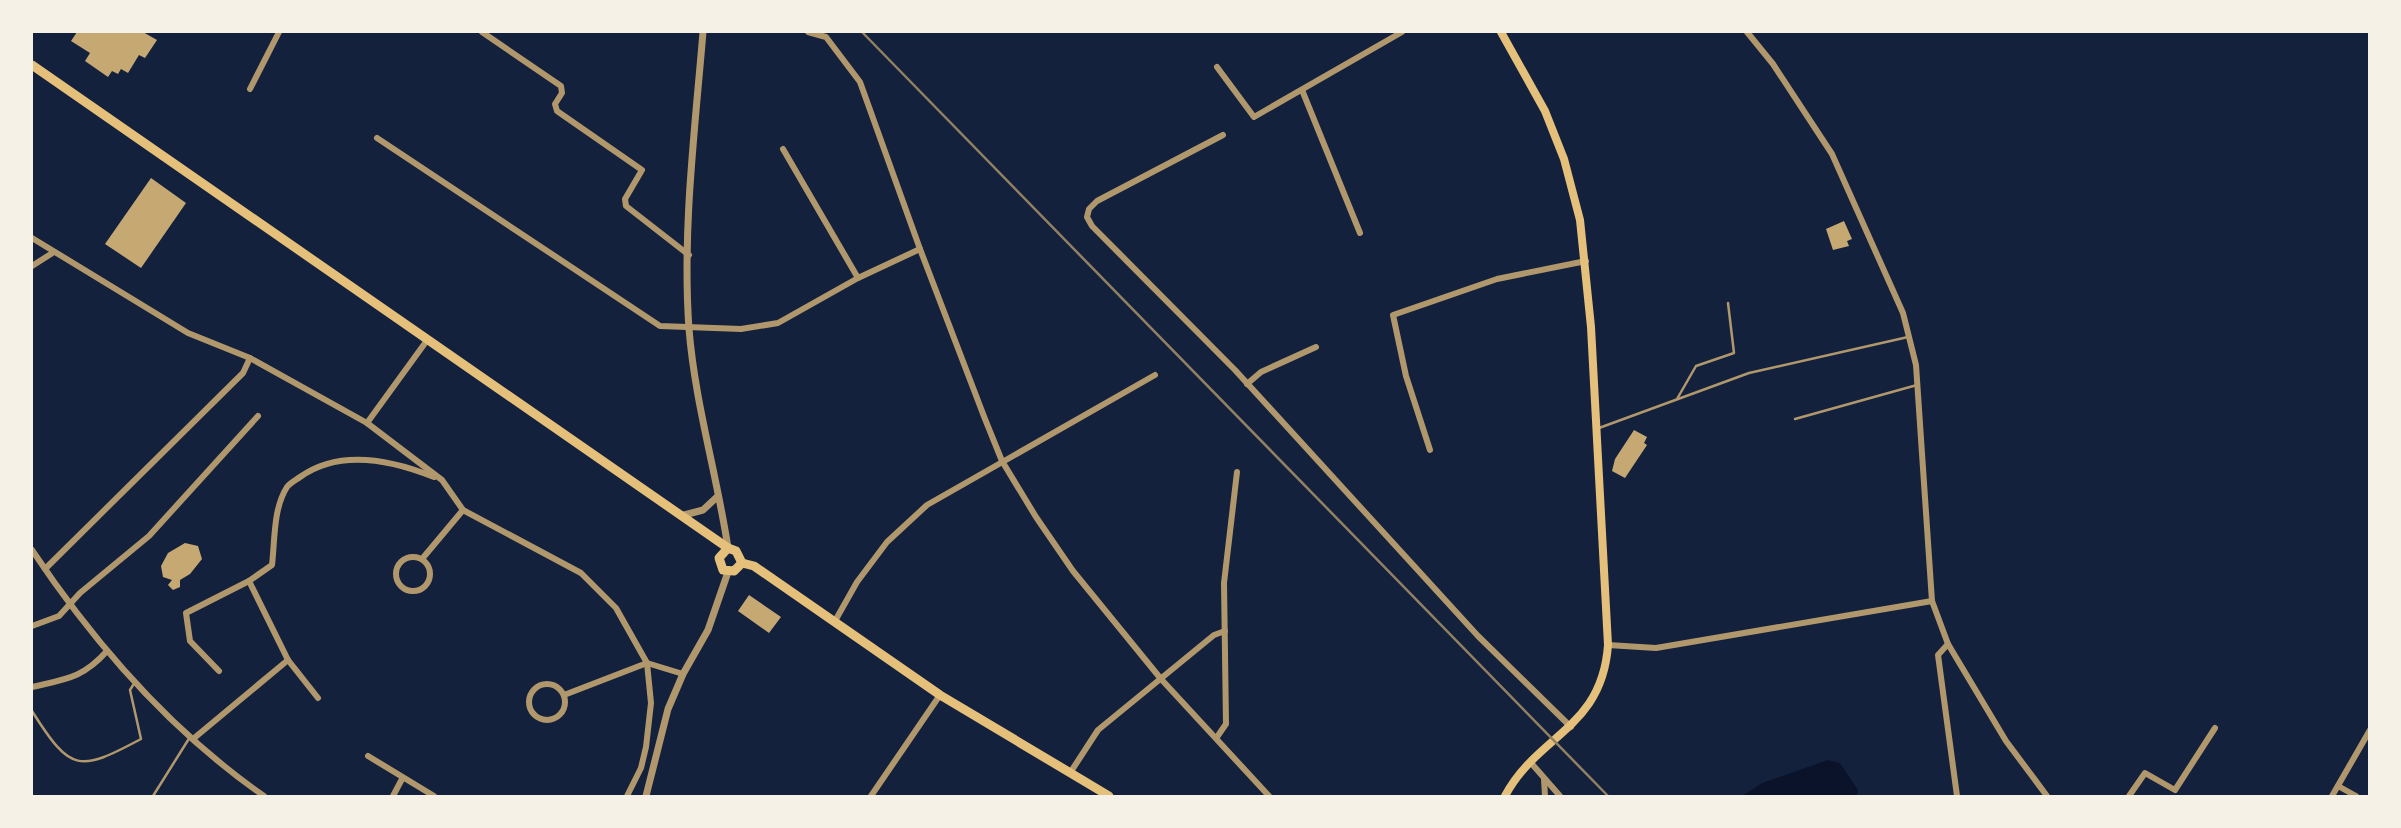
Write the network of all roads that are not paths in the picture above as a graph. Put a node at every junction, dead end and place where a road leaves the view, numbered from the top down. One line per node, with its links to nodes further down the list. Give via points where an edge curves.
1 (279, 32): 10 (street)
2 (482, 32): 19 (street, via 561,86 557,111 642,170 625,206)
3 (703, 32): 19 (street)
4 (808, 32): 17 (street, via 826,37 860,82)
5 (1402, 32): 11 (street)
6 (1501, 32): 20 (main road, via 1531,82 1564,159)
7 (1747, 32): 25 (street, via 1832,154)
8 (32, 65): 26 (main road)
9 (1217, 67): 11 (street, via 1255,117)
10 (250, 89)
11 (1302, 90): 15 (street)
12 (1223, 135): 30 (street, via 1097,201 1087,217)
13 (377, 138): 24 (street, via 660,326)
14 (783, 149): 22 (street)
15 (1360, 233)
16 (32, 238): 18 (street)
17 (919, 249): 22 (street); 38 (street)
18 (54, 251): 21 (street); 28 (street, via 188,333)
19 (689, 255): 24 (street)
20 (1586, 261): 36 (main road); 37 (street, via 1497,279 1394,315 1406,376)
21 (32, 266)
22 (858, 278): 24 (street, via 778,323)
23 (1728, 303): 32 (lane, via 1734,353 1696,366)
24 (689, 329): 41 (street)
25 (1910, 337): 31 (street); 32 (lane, via 1749,373)
26 (428, 339): 35 (street); 43 (main road)
27 (1316, 347): 30 (street, via 1261,372)
28 (250, 358): 35 (street); 50 (street, via 243,373)
29 (1155, 375): 38 (street)
30 (1247, 384): 73 (street, via 1478,636)
31 (1918, 385): 34 (lane); 54 (street)
32 (1676, 400): 36 (lane)
33 (258, 416): 55 (street, via 168,518)
34 (1795, 419)
35 (367, 423): 40 (street)
36 (1596, 429): 60 (main road)
37 (1430, 450)
38 (1002, 461): 56 (street, via 928,505 887,542); 66 (street, via 1073,571)
39 (1237, 472): 58 (street, via 1224,583)
40 (442, 481): 42 (street); 53 (street, via 415,469 370,460 341,460 311,469 288,485 277,514 272,565)
41 (718, 496): 43 (street, via 703,510); 45 (street)
42 (463, 510): 48 (street); 63 (street, via 581,573 616,608)
43 (684, 515): 44 (main road)
44 (701, 528): 45 (main road); 47 (main road)
45 (728, 548): 47 (main road); 49 (main road, via 740,555)
46 (32, 550): 50 (street)
47 (719, 558): 52 (main road)
48 (422, 559): 48 (street, via 430,572 426,586 413,592 402,588 395,575 397,566 411,556)
49 (741, 563): 52 (main road); 56 (main road, via 754,566)
50 (43, 567): 51 (street); 55 (street)
51 (32, 569)
52 (728, 572): 65 (street, via 708,630)
53 (248, 582): 62 (street); 64 (street, via 186,612 190,640)
54 (1932, 601): 59 (street); 60 (street, via 1656,648)
55 (70, 603): 57 (street, via 59,616); 61 (street)
56 (835, 621): 70 (main road)
57 (32, 626)
58 (1225, 631): 66 (street); 76 (street, via 1226,724)
59 (1948, 644): 96 (street, via 1938,655); 97 (street, via 2006,741)
60 (1608, 645): 73 (main road, via 1598,693)
61 (107, 650): 67 (street); 68 (street, via 93,667 76,677)
62 (288, 660): 71 (street); 77 (street)
63 (647, 663): 65 (street); 69 (street); 89 (street, via 651,703 646,747)
64 (219, 671)
65 (683, 674): 90 (street, via 668,709)
66 (1161, 679): 76 (street); 80 (street, via 1098,730)
67 (136, 681): 72 (lane, via 130,690 141,739 92,763 82,763 58,749); 77 (street)
68 (32, 687)
69 (564, 695): 69 (street, via 564,709 552,720 540,719 529,709 531,692 539,685 557,687)
70 (940, 695): 80 (main road); 84 (street)
71 (318, 698)
72 (32, 711)
73 (1571, 727): 79 (main road)
74 (2215, 728): 98 (street, via 2175,789 2145,773)
75 (2370, 730): 83 (street)
76 (1217, 737): 92 (street)
77 (191, 738): 85 (lane); 86 (street)
78 (369, 756): 81 (street)
79 (1532, 764): 82 (street); 93 (main road)
80 (1070, 773): 91 (main road)
81 (402, 779): 87 (street); 88 (street)
82 (1544, 779): 94 (street); 95 (street)
83 (2338, 786): 99 (street); 100 (street)
84 (874, 795)
85 (153, 796)
86 (264, 796)
87 (393, 796)
88 (434, 796)
89 (627, 796)
90 (646, 796)
91 (1109, 796)
92 (1269, 796)
93 (1505, 796)
94 (1545, 796)
95 (1560, 796)
96 (1957, 796)
97 (2047, 796)
98 (2129, 796)
99 (2332, 796)
100 (2356, 796)

